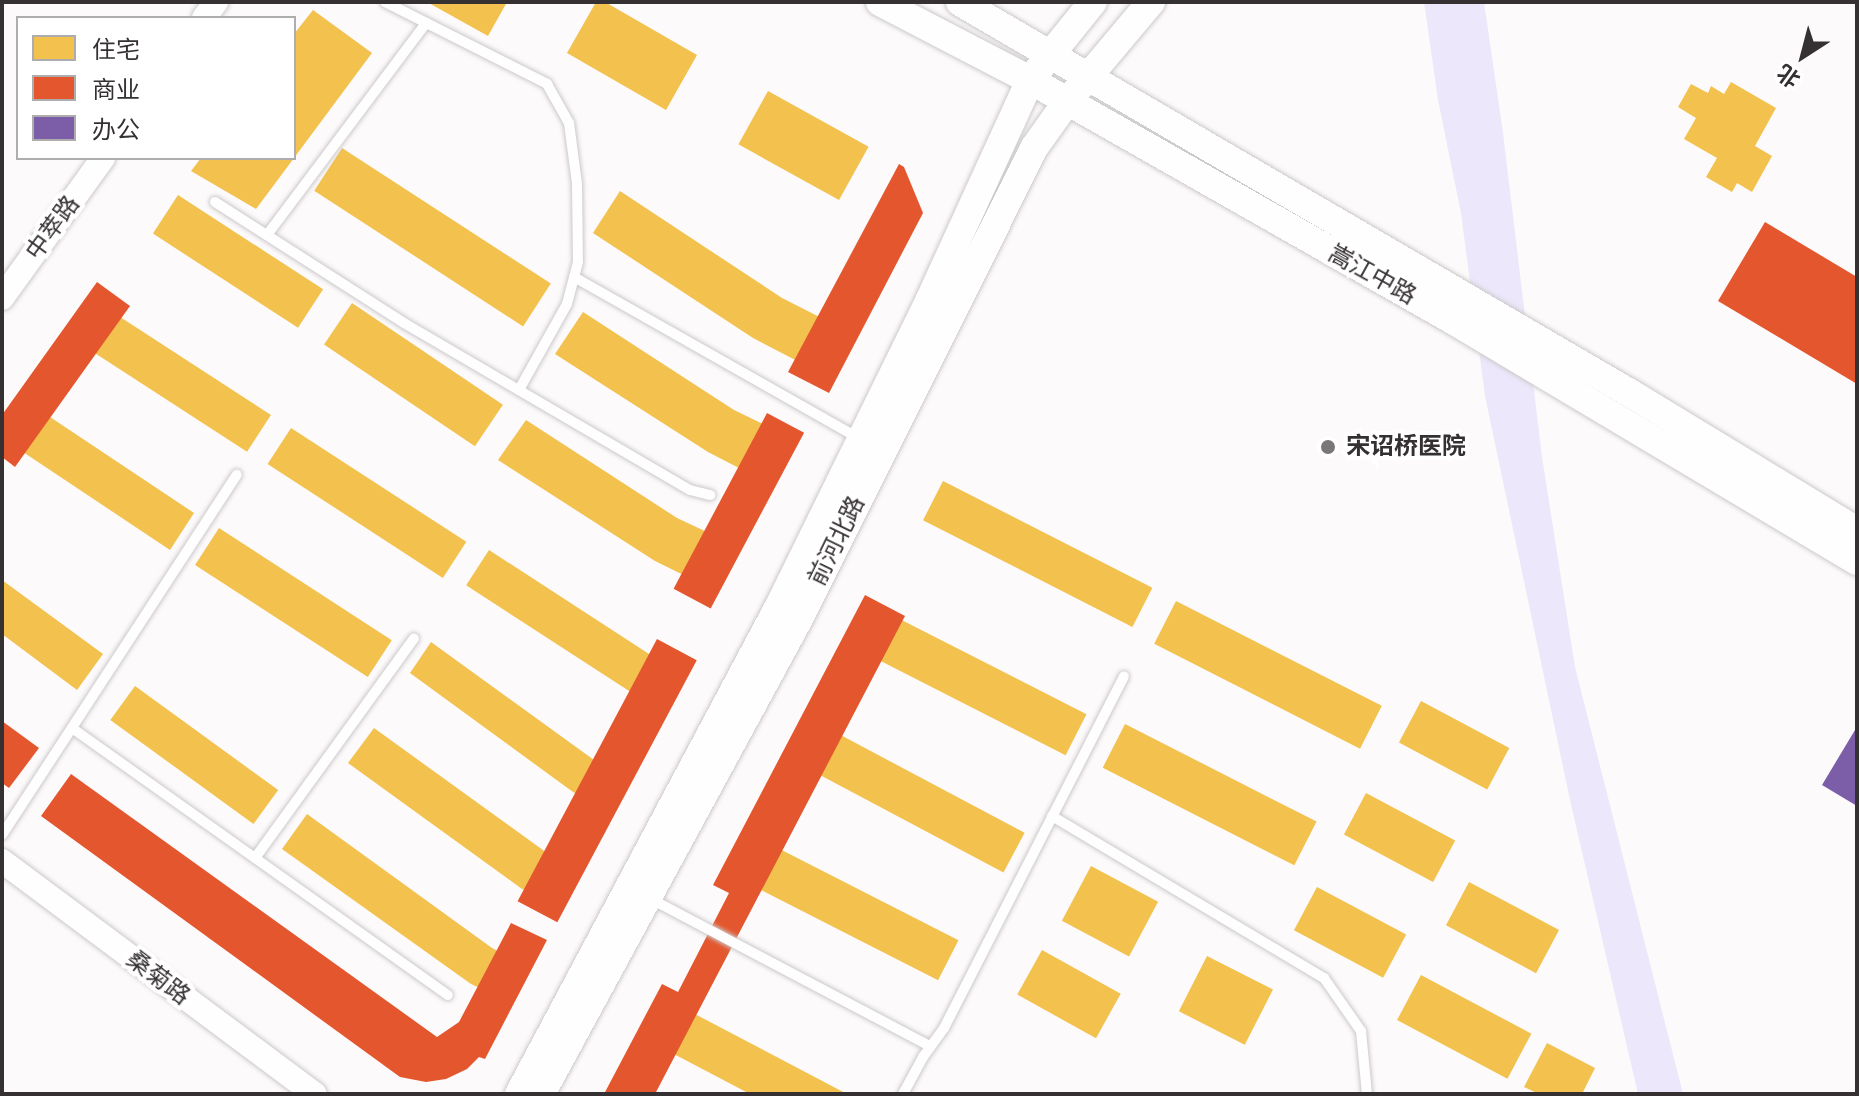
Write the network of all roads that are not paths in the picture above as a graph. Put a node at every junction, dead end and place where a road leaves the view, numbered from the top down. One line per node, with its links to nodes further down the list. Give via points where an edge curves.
1 (385, 2): 6 (lane)
2 (880, 2): 9 (main road, 嵩江中路)
3 (960, 2): 7 (main road, 嵩江中路)
4 (1093, 2): 7 (main road, 前河北路)
5 (1151, 2): 8 (main road, 前河北路)
6 (426, 23): 13 (lane); 14 (lane, via 547,84 569,123 577,184)
7 (1051, 54): 8 (main road, 嵩江中路); 9 (main road, 前河北路)
8 (1089, 75): 10 (main road, 前河北路); 20 (main road, 嵩江中路)
9 (1030, 80): 10 (main road, 嵩江中路); 17 (main road, 前河北路)
10 (1066, 103): 21 (main road, 嵩江中路, via 1454,321); 29 (main road, 前河北路, via 1034,148 800,617)
11 (102, 160): 15 (street, 中萃路)
12 (215, 202): 13 (lane)
13 (267, 235): 16 (lane)
14 (574, 277): 16 (lane, via 567,304); 17 (lane)
15 (2, 298)
16 (519, 390): 19 (lane, via 690,490)
17 (861, 439): 33 (main road, 前河北路, via 778,608)
18 (237, 475): 24 (lane)
19 (710, 495)
20 (1857, 531)
21 (1857, 561)
22 (414, 638): 27 (lane)
23 (1124, 676): 25 (lane)
24 (72, 728): 26 (lane); 27 (lane)
25 (1052, 816): 31 (lane); 36 (lane, via 1324,978 1361,1031)
26 (2, 835)
27 (255, 858): 30 (lane)
28 (2, 861): 32 (street, 桑菊路)
29 (648, 897): 31 (lane); 34 (main road, 前河北路)
30 (448, 995)
31 (930, 1046): 35 (lane)
32 (315, 1094)
33 (519, 1094)
34 (541, 1094)
35 (903, 1094)
36 (1367, 1094)

